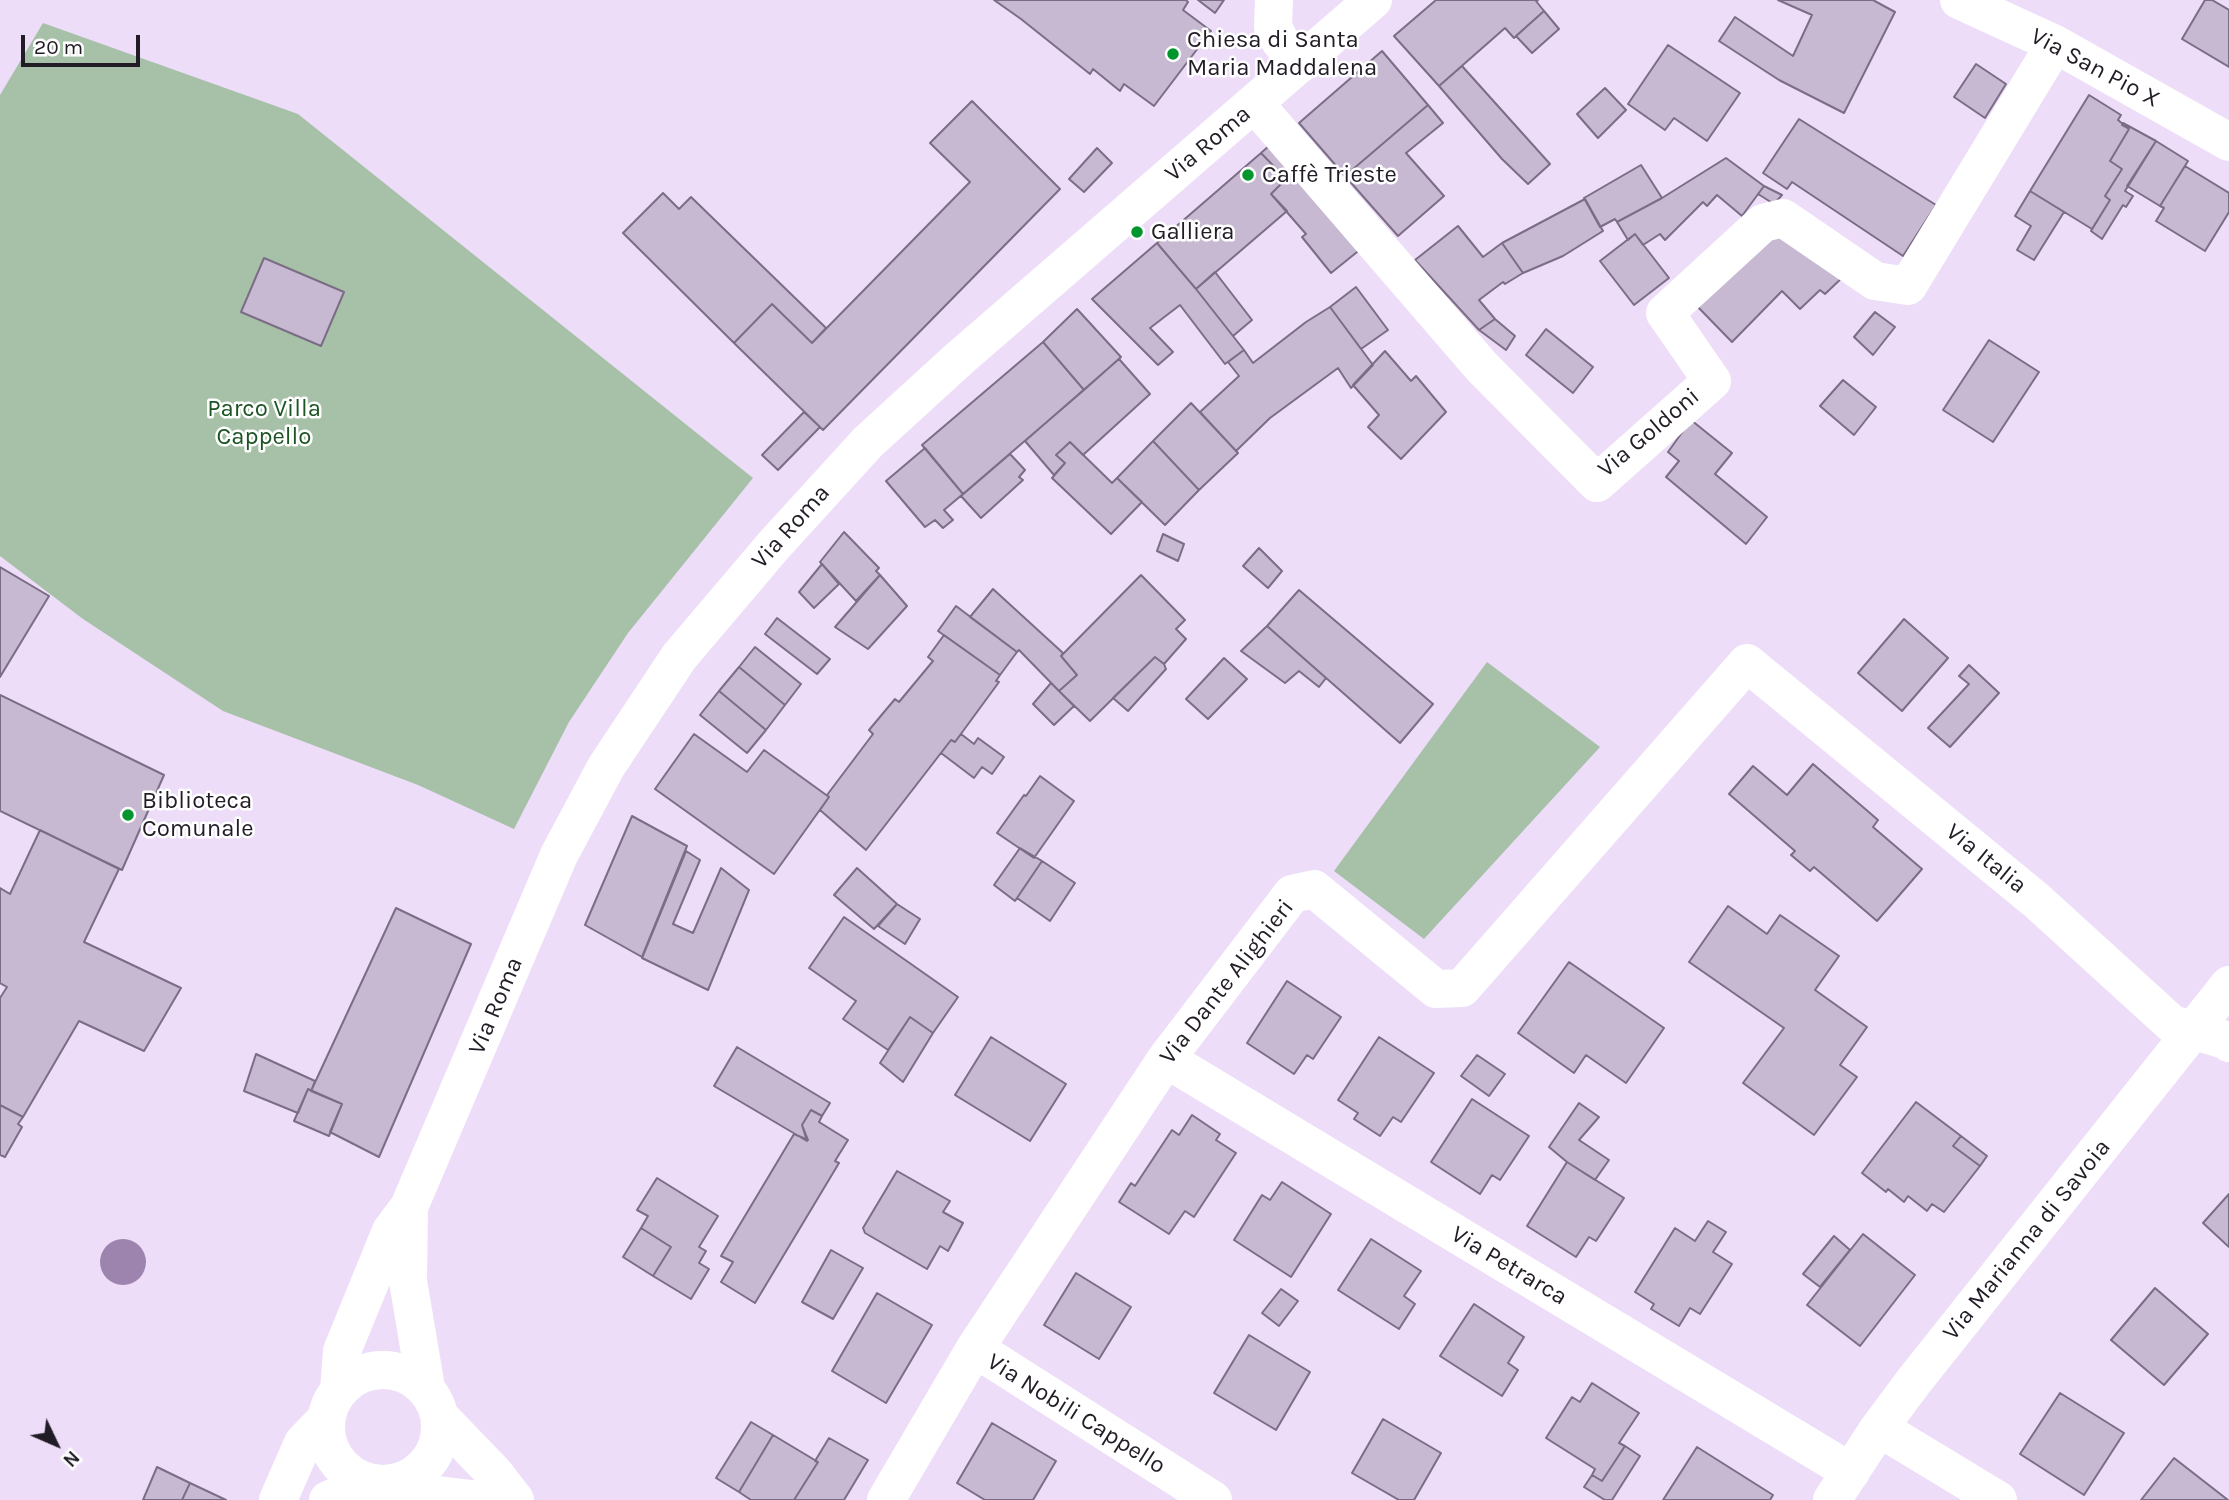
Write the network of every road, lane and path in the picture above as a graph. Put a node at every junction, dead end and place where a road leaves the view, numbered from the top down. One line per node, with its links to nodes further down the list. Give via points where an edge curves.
1 (1274, 0): 5 (street, via 1273,27)
2 (1373, 0): 5 (street, Via Roma)
3 (1959, 0): 4 (street, Via San Pio X)
4 (2055, 44): 6 (street, Via Goldoni, via 1908,286 1875,281 1783,218 1763,223 1665,313 1712,381 1597,483 1481,366); 7 (street, Via San Pio X)
5 (1300, 64): 6 (street, Via Roma)
6 (1255, 104): 13 (street, Via Roma, via 868,442 679,657 606,767 559,855)
7 (2229, 142)
8 (1746, 663): 10 (street, Via Italia, via 2037,901 2172,1024); 12 (street, Via Dante Alighieri, via 1462,988 1436,989 1314,889 1303,891 1292,894 1278,911)
9 (2229, 985): 10 (street, Via Marianna di Savoia)
10 (2193, 1030): 11 (street, Via Italia); 17 (street, Via Marianna di Savoia)
11 (2229, 1043)
12 (1166, 1059): 14 (street, Via Dante Alighieri); 19 (street, Via Petrarca)
13 (409, 1207): 15 (street, Via Roma, via 408,1281); 16 (street, Via Roma, via 391,1231 342,1351)
14 (974, 1350): 24 (street, Via Dante Alighieri); 25 (street, Via Nobili Cappello)
15 (433, 1403): 16 (street, via 405,1374 382,1369 347,1382); 18 (street, Via Roma, via 440,1436 434,1453 409,1478); 23 (street)
16 (332, 1405): 18 (street, Via Roma, via 327,1439 335,1459 349,1473); 20 (street, via 303,1443)
17 (1879, 1428): 19 (street, Via Marianna di Savoia); 26 (street)
18 (378, 1483): 21 (street, Via Roma); 22 (street)
19 (1841, 1486)
20 (278, 1500)
21 (328, 1500)
22 (480, 1500)
23 (515, 1500)
24 (886, 1500)
25 (1213, 1500)
26 (1998, 1500)

